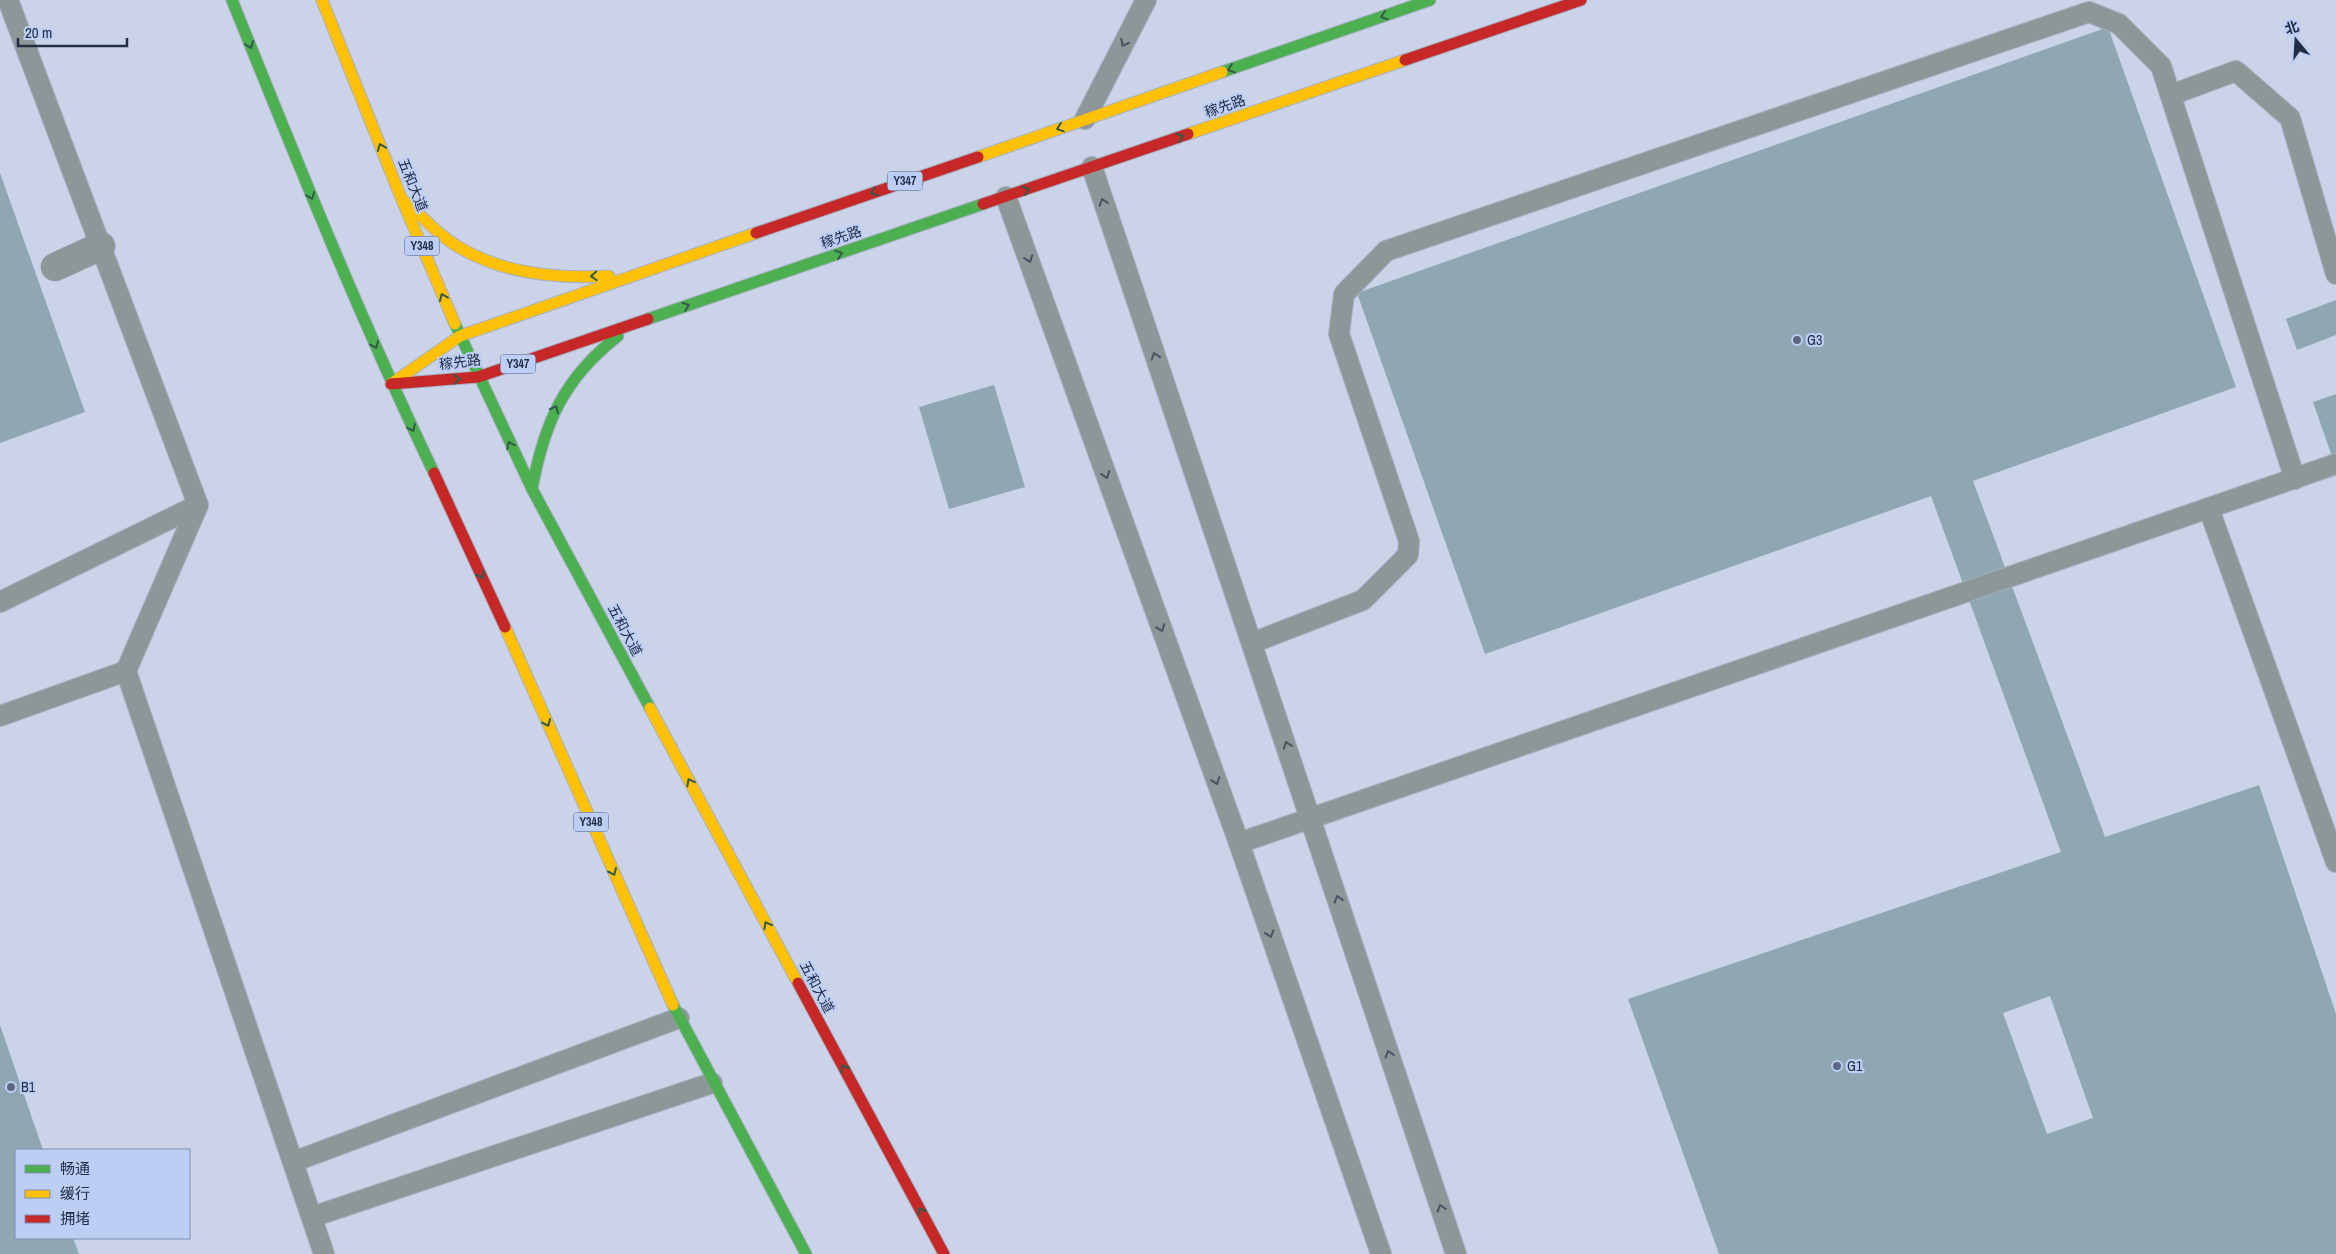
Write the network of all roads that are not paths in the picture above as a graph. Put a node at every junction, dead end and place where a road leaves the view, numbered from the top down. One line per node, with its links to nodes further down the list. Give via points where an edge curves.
1 (8, 0): 12 (lane)
2 (232, 0): 19 (main road, Y348, one-way to 19)
3 (322, 0): 10 (main road, 五和大道 / Y348, one-way to 3)
4 (1146, 0): 8 (lane, one-way to 8)
5 (1430, 0): 8 (main road, 稼先路 / Y347, one-way to 8)
6 (1581, 0): 9 (main road, 稼先路 / Y347, one-way to 6)
7 (2171, 95): 15 (lane, via 2236,71 2290,118); 21 (lane); 26 (lane, via 2161,66 2119,24 2089,12 1386,251 1344,294 1339,334 1409,541 1408,555 1363,600)
8 (1085, 119): 14 (main road, 稼先路 / Y347, one-way to 14)
9 (1092, 167): 11 (main road, 稼先路 / Y347, one-way to 9); 26 (lane, one-way to 9)
10 (400, 196): 14 (main road, one-way to 10, via 593,277 548,276 507,268 463,249); 17 (main road, 五和大道 / Y348, one-way to 10)
11 (1006, 197): 16 (main road, 稼先路 / Y347, one-way to 11); 30 (lane, one-way to 30)
12 (101, 246): 13 (street); 23 (lane)
13 (55, 267)
14 (643, 272): 17 (main road, 稼先路 / Y347)
15 (2336, 274)
16 (640, 322): 18 (main road, 稼先路 / Y347); 22 (main road, one-way to 16, via 538,448 569,382 600,348)
17 (460, 336): 18 (main road, 五和大道 / Y348); 19 (main road, 稼先路 / Y347)
18 (478, 378): 19 (main road, 稼先路 / Y347, one-way to 18); 22 (main road, 五和大道 / Y348, one-way to 18)
19 (391, 384): 32 (main road, Y348, one-way to 32, via 475,562)
20 (2336, 464): 21 (lane)
21 (2294, 479): 24 (lane)
22 (532, 488): 38 (main road, 五和大道 / Y348, one-way to 22)
23 (198, 505): 25 (lane); 27 (lane)
24 (2209, 509): 29 (lane); 31 (lane)
25 (0, 602)
26 (1252, 643): 29 (lane, one-way to 26)
27 (126, 671): 28 (lane); 34 (lane)
28 (0, 716)
29 (1311, 818): 30 (lane); 40 (lane, one-way to 29)
30 (1238, 843): 39 (lane, one-way to 39)
31 (2336, 862)
32 (679, 1018): 33 (main road, Y348); 34 (lane)
33 (712, 1082): 35 (lane); 37 (main road, Y348)
34 (293, 1162): 35 (lane)
35 (312, 1217): 36 (lane)
36 (324, 1254)
37 (806, 1254)
38 (944, 1254)
39 (1381, 1254)
40 (1456, 1254)

